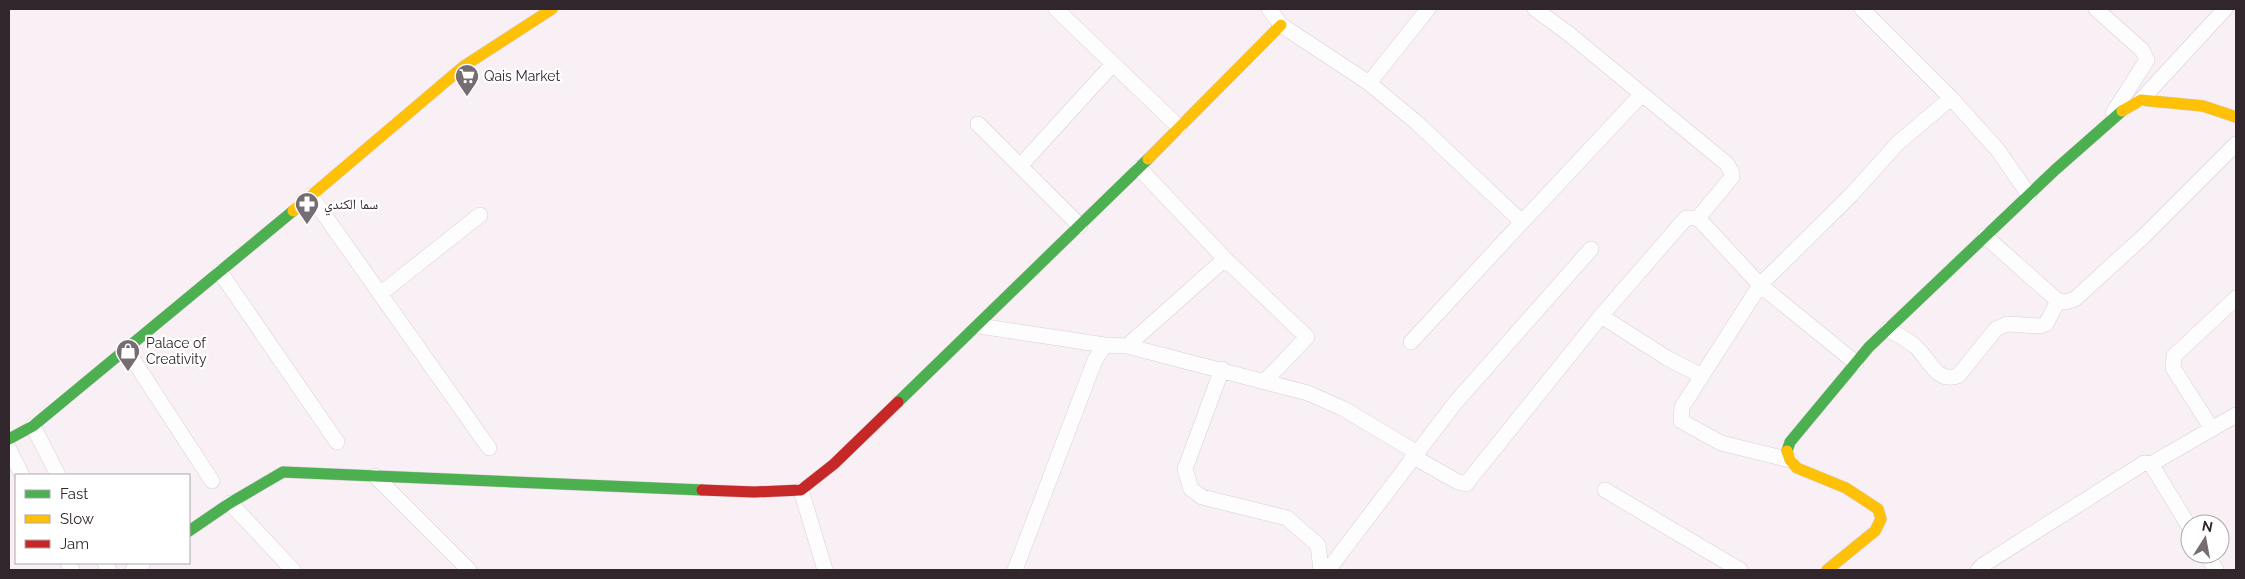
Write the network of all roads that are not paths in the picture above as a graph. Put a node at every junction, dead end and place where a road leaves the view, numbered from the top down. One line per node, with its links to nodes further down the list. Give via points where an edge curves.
1 (552, 9): 23 (street, via 464,66)
2 (1056, 9): 10 (street)
3 (1269, 9): 9 (street)
4 (1428, 9): 11 (street)
5 (1862, 9): 13 (street)
6 (2096, 9): 17 (street, via 2142,50 2147,60)
7 (2225, 9): 14 (street)
8 (1545, 11): 12 (street)
9 (1281, 25): 11 (street); 18 (street)
10 (1114, 64): 18 (street); 20 (street)
11 (1369, 82): 26 (street)
12 (1642, 94): 25 (street, via 1727,164 1732,173); 26 (street)
13 (1951, 98): 22 (street, via 1997,149); 32 (street, via 1898,143 1851,196)
14 (2141, 100): 15 (street, via 2203,106); 17 (street)
15 (2236, 117)
16 (978, 124): 20 (street)
17 (2106, 124): 22 (street)
18 (1179, 128): 21 (street)
19 (2236, 144): 35 (street, via 2076,299)
20 (1020, 166): 27 (street)
21 (1139, 168): 27 (street); 30 (street)
22 (2029, 195): 28 (street)
23 (311, 196): 31 (street); 33 (street)
24 (480, 215): 33 (street)
25 (1698, 218): 32 (street); 36 (street, via 1686,218)
26 (1522, 222): 39 (street)
27 (1080, 226): 37 (street)
28 (1986, 236): 35 (street); 38 (street)
29 (1591, 249): 54 (street)
30 (1225, 259): 41 (street); 46 (street, via 1307,337)
31 (220, 272): 42 (street); 51 (street)
32 (1760, 285): 43 (street); 45 (street)
33 (380, 294): 52 (street)
34 (2236, 298): 49 (street, via 2174,356 2173,368)
35 (2058, 301): 38 (street, via 2046,324 2007,324 1996,329 1958,376 1952,378 1938,375 1918,349)
36 (1601, 316): 45 (street); 54 (street, via 1466,484)
37 (979, 326): 40 (street); 61 (street, via 834,464)
38 (1888, 329): 43 (street)
39 (1412, 342)
40 (1105, 345): 41 (street); 69 (street, via 1095,360)
41 (1127, 346): 44 (street)
42 (126, 349): 48 (street); 60 (street)
43 (1856, 362): 55 (street, via 1790,442 1787,451)
44 (1222, 369): 46 (street); 70 (street, via 1185,469 1191,489 1202,497 1287,518 1318,545)
45 (1702, 376): 55 (street, via 1682,407 1681,421 1721,443)
46 (1265, 381): 54 (street, via 1308,393 1344,409)
47 (2236, 415): 49 (street)
48 (33, 426): 50 (street); 58 (street)
49 (2212, 429): 56 (street)
50 (9, 439)
51 (337, 442)
52 (489, 448)
53 (9, 450): 57 (street)
54 (1414, 454): 71 (street)
55 (1790, 460): 73 (street, via 1797,468 1846,488 1878,509 1880,519 1875,531)
56 (2151, 464): 64 (street); 74 (street, via 2144,463)
57 (21, 474)
58 (57, 474)
59 (375, 476): 61 (street, via 754,492); 63 (street, via 283,472); 67 (street)
60 (212, 481)
61 (801, 490): 68 (street)
62 (1605, 490): 72 (street)
63 (230, 503): 65 (street); 66 (street)
64 (2181, 514)
65 (190, 531)
66 (293, 570)
67 (469, 570)
68 (826, 570)
69 (1015, 570)
70 (1322, 570)
71 (1328, 570)
72 (1740, 570)
73 (1827, 570)
74 (1978, 570)

